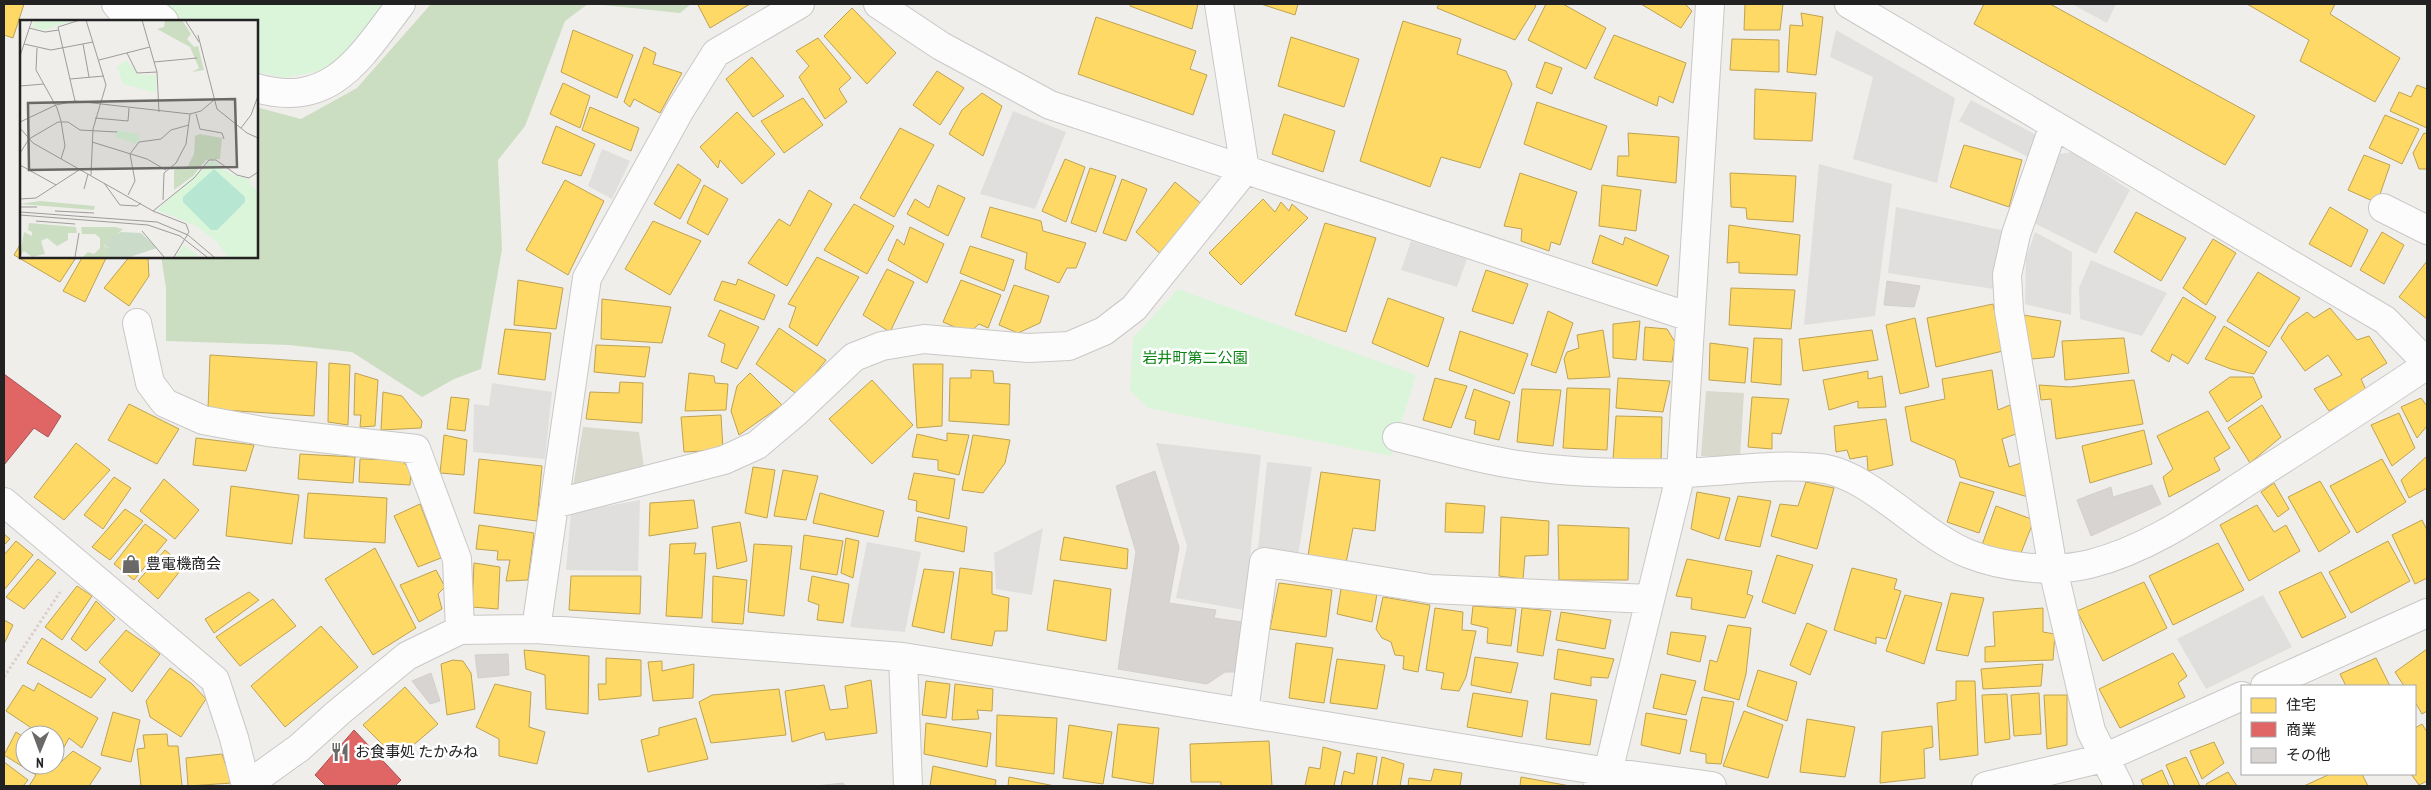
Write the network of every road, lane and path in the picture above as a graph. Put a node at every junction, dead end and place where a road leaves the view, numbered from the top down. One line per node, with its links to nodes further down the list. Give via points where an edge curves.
1 (116, 4): 9 (street)
2 (144, 4): 10 (street)
3 (401, 4): 11 (street, via 356,63 325,86 303,94 272,93)
4 (800, 4): 22 (street, via 716,53 680,110 587,278)
5 (878, 4): 13 (street, via 941,46 1050,105)
6 (1219, 4): 13 (street)
7 (1710, 4): 16 (street)
8 (1849, 4): 12 (street)
9 (129, 20)
10 (163, 20)
11 (258, 89)
12 (2054, 125): 18 (street, via 2385,320); 24 (street, via 2016,234 2008,275 2009,311)
13 (1246, 170): 16 (street); 22 (street, via 1134,308 1104,331 1069,346 1028,348 924,339 882,346 854,357 757,445 724,460)
14 (2383, 208): 15 (street)
15 (2427, 230)
16 (1690, 317): 20 (street)
17 (137, 323): 28 (street, via 150,383 165,403 203,420 268,432 416,449 457,559)
18 (2427, 364): 24 (street, via 2180,525 2132,549 2090,564)
19 (1397, 437): 20 (street, via 1507,463 1594,472)
20 (1680, 472): 24 (street, via 1786,465 1823,468 1851,477 1968,554 2007,564); 25 (street)
21 (4, 502): 23 (street)
22 (554, 504): 27 (street)
23 (78, 564): 30 (path); 37 (street, via 215,680)
24 (2053, 569): 34 (street, via 2091,731)
25 (1650, 599): 33 (street, via 1431,589 1264,562); 35 (street)
26 (2427, 614): 31 (street)
27 (536, 629): 28 (street); 29 (street)
28 (460, 630): 37 (street, via 407,656 300,748)
29 (903, 657): 33 (street); 38 (street)
30 (4, 677)
31 (2267, 685)
32 (2241, 696): 34 (street)
33 (1244, 712): 35 (street)
34 (2104, 758): 36 (street); 40 (street)
35 (1603, 779): 39 (street)
36 (2001, 785)
37 (246, 786)
38 (908, 786)
39 (1712, 786)
40 (2119, 786)

